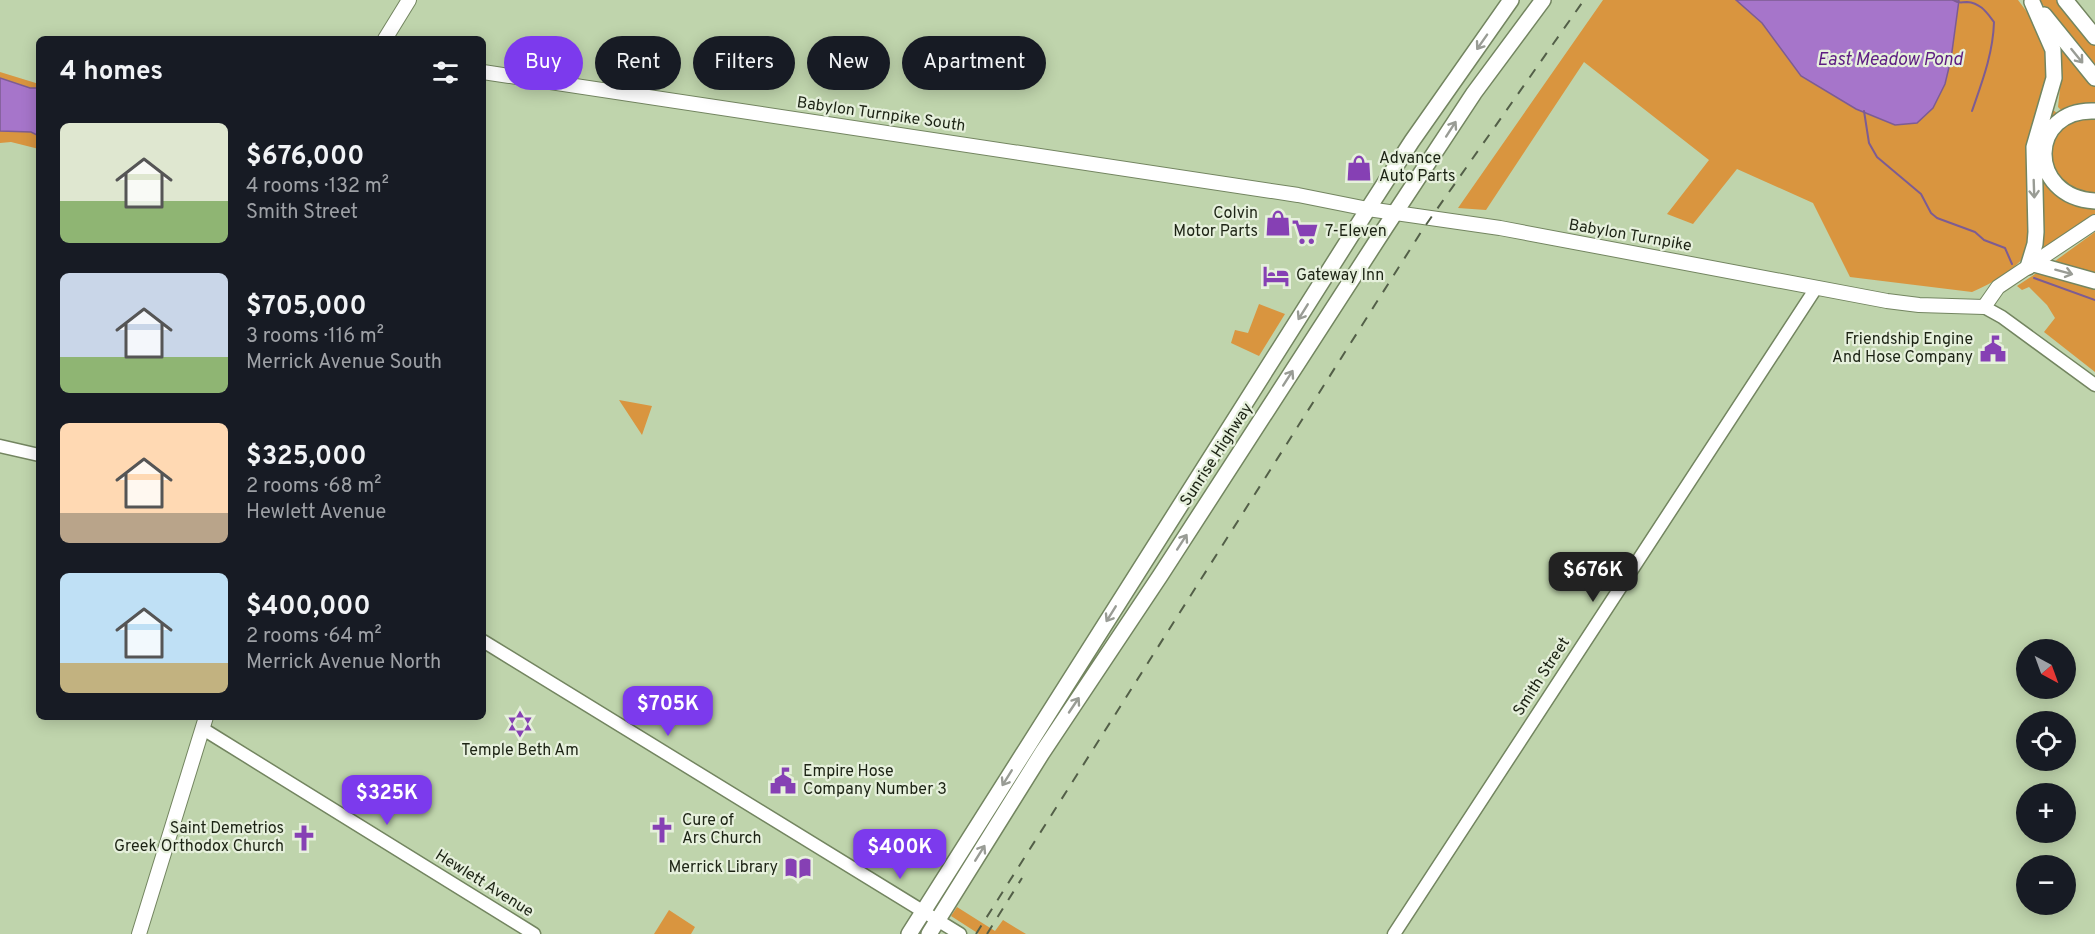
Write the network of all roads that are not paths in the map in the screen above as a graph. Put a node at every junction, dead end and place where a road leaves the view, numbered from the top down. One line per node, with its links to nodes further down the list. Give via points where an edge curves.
1 (409, 0): 8 (main road)
2 (1511, 0): 18 (highway, Sunrise Highway, one-way to 18)
3 (1519, 0): 10 (highway, via 1522,16)
4 (1543, 0): 10 (highway, Sunrise Highway)
5 (2067, 0): 7 (highway); 9 (highway)
6 (2032, 1): 12 (highway, one-way to 12); 13 (highway, via 2053,50)
7 (2095, 22)
8 (387, 36)
9 (2095, 37)
10 (1511, 42): 19 (highway, Sunrise Highway, one-way to 10)
11 (486, 72): 16 (main road, Babylon Turnpike South)
12 (2095, 78)
13 (2051, 91): 15 (highway, via 2056,110); 21 (highway, one-way to 21, via 2034,147 2036,232)
14 (2095, 111): 15 (highway)
15 (2066, 115): 17 (highway, via 2048,135 2043,154 2045,166 2061,190)
16 (1132, 170): 18 (main road, Babylon Turnpike)
17 (2095, 201)
18 (1368, 209): 19 (main road, Babylon Turnpike); 30 (highway, Sunrise Highway, one-way to 30)
19 (1395, 213): 23 (main road, Babylon Turnpike, via 1500,228); 31 (highway, Sunrise Highway, one-way to 19)
20 (2095, 222): 21 (main road)
21 (2031, 265): 22 (highway, one-way to 22); 24 (main road, via 1998,287)
22 (2095, 281)
23 (1816, 288): 24 (main road, Babylon Turnpike, via 1919,305); 37 (street, Smith Street)
24 (1984, 307): 25 (street)
25 (2095, 385)
26 (0, 446): 27 (street)
27 (36, 454)
28 (486, 643): 30 (street)
29 (204, 723): 32 (main road); 33 (street, Hewlett Avenue)
30 (923, 911): 31 (street); 34 (highway, Sunrise Highway)
31 (937, 920): 35 (highway, Sunrise Highway); 36 (street)
32 (139, 934)
33 (534, 934)
34 (909, 934)
35 (929, 934)
36 (960, 934)
37 (1394, 934)

